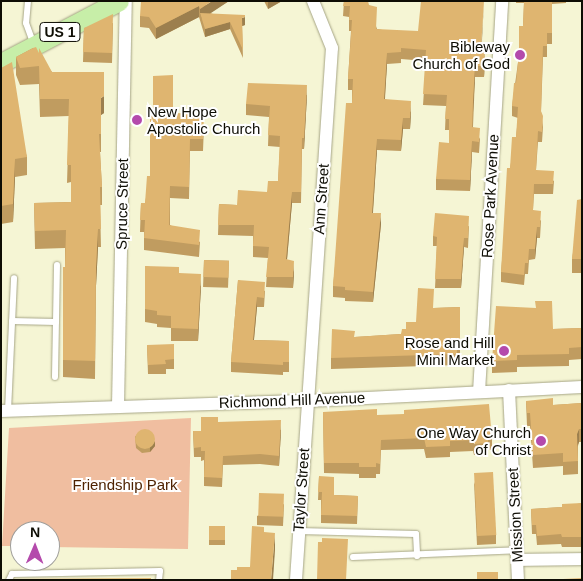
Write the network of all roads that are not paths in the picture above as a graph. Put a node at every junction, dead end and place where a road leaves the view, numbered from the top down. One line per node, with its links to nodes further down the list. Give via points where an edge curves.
1 (28, 1): 6 (lane, via 26,23)
2 (119, 1): 6 (main road, US 1)
3 (126, 1): 17 (street, Spruce Street)
4 (313, 1): 16 (street, Ann Street, via 332,48)
5 (502, 1): 15 (street, Rose Park Avenue)
6 (34, 46): 7 (main road, US 1)
7 (1, 63)
8 (57, 265): 11 (lane)
9 (14, 278): 10 (lane)
10 (12, 321): 11 (lane); 18 (lane)
11 (56, 322): 12 (lane)
12 (55, 376)
13 (582, 387): 14 (street, Richmond Hill Avenue)
14 (509, 390): 15 (street, Richmond Hill Avenue); 20 (street, Mission Street)
15 (479, 392): 16 (street, Richmond Hill Avenue)
16 (307, 401): 17 (street, Richmond Hill Avenue); 19 (street, Taylor Street)
17 (118, 406): 18 (street, Richmond Hill Avenue)
18 (4, 411)
19 (298, 531): 21 (lane, via 416,534); 26 (street, Taylor Street)
20 (517, 555): 21 (lane); 23 (street); 27 (street, Mission Street)
21 (417, 556): 22 (lane)
22 (353, 557)
23 (582, 559)
24 (9, 580): 25 (lane, via 12,574 160,570)
25 (160, 580)
26 (296, 580)
27 (518, 580)

